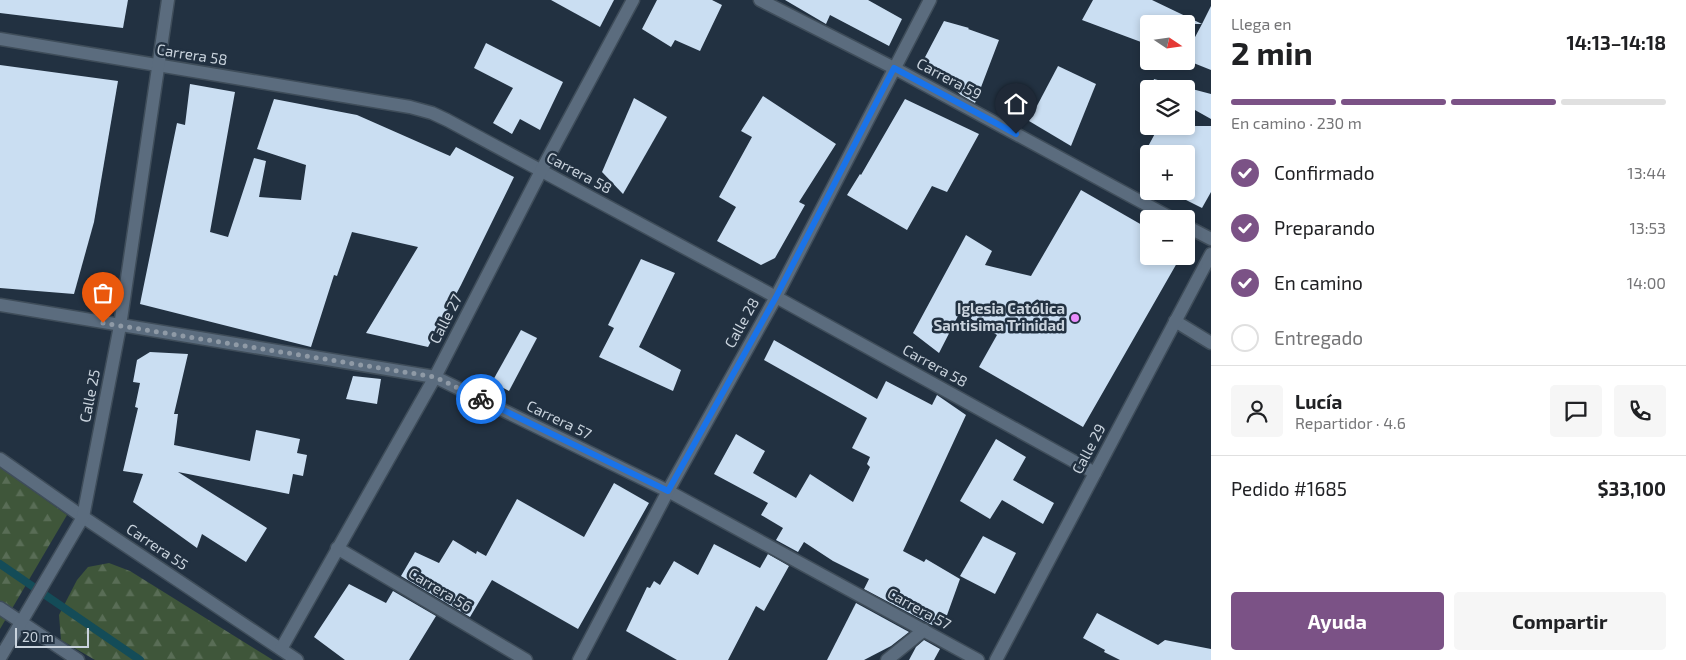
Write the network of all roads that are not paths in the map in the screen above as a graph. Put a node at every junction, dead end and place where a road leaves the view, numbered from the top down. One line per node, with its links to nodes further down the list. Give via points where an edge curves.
1 (168, 0): 6 (street, Calle 25)
2 (633, 0): 8 (street, Calle 27)
3 (760, 0): 7 (street, Carrera 59)
4 (930, 0): 7 (street, Calle 28)
5 (0, 39): 6 (street, Carrera 58)
6 (158, 65): 8 (street, Carrera 58, via 424,111 448,120); 16 (street, Calle 25)
7 (894, 68): 9 (street, Carrera 59); 13 (street, Calle 28)
8 (541, 171): 13 (street, Carrera 58); 18 (street, Calle 27)
9 (1156, 210)
10 (1195, 231): 11 (street)
11 (1211, 239)
12 (1211, 254): 15 (street, Calle 29)
13 (776, 297): 20 (street, Carrera 58); 21 (street, Calle 28)
14 (0, 305): 16 (street, Carrera 57)
15 (1175, 321): 17 (street); 20 (street, Calle 29)
16 (120, 326): 18 (street, Carrera 57); 22 (street, Calle 25)
17 (1211, 343)
18 (435, 377): 21 (street, Carrera 57); 23 (street, Calle 27)
19 (0, 459): 22 (street, Carrera 55)
20 (1095, 473): 35 (street, Calle 29)
21 (668, 491): 26 (street, Carrera 57); 32 (street, Calle 28)
22 (81, 521): 25 (street, Calle 25); 27 (street, Carrera 55)
23 (337, 548): 27 (street, Calle 27); 31 (street, Carrera 56)
24 (0, 608): 25 (street)
25 (23, 619): 28 (street, Calle 25); 29 (street)
26 (924, 630): 33 (street); 34 (street, Carrera 57)
27 (281, 649): 30 (street, Carrera 55)
28 (0, 658)
29 (78, 660)
30 (297, 660)
31 (526, 660)
32 (579, 660)
33 (887, 660)
34 (978, 660)
35 (996, 660)

